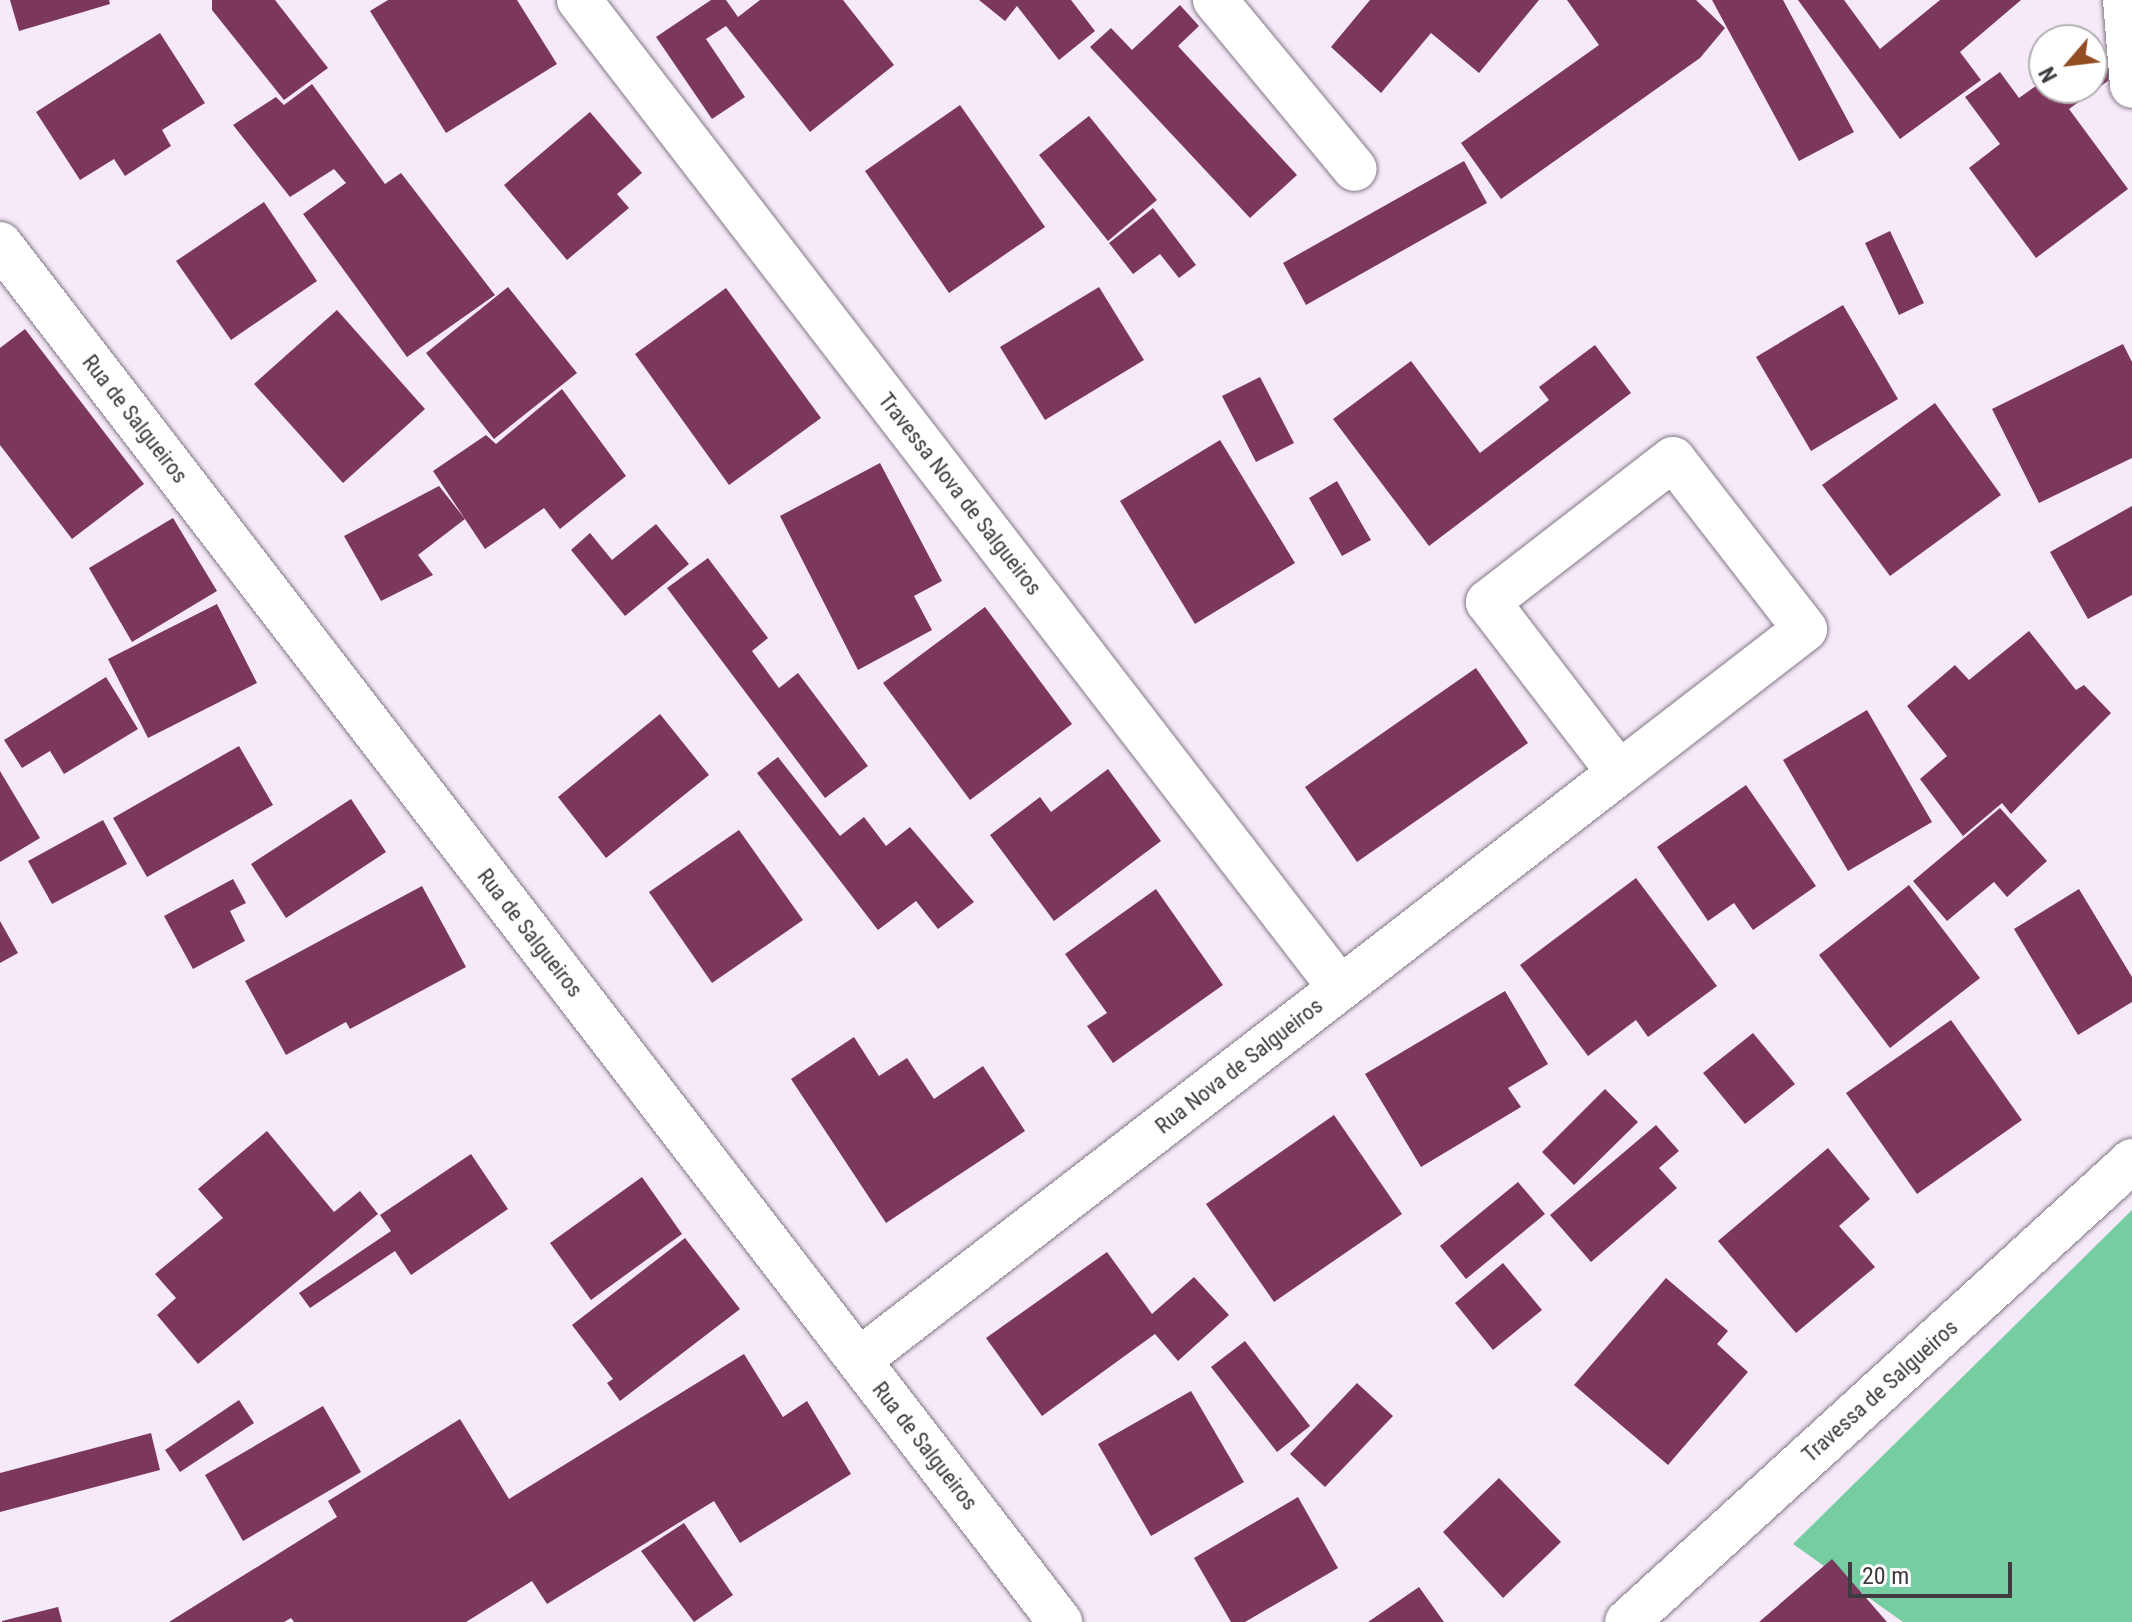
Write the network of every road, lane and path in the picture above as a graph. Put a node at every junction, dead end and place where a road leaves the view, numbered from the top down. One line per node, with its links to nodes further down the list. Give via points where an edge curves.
1 (579, 0): 8 (street, Travessa Nova de Salgueiros)
2 (1215, 0): 5 (street)
3 (2125, 0): 4 (street)
4 (2132, 86)
5 (1355, 169)
6 (0, 244): 10 (street, Rua de Salgueiros)
7 (1619, 773): 7 (street, Rua Nova de Salgueiros, via 1805,629 1673,459 1488,602); 8 (street, Rua Nova de Salgueiros)
8 (1340, 988): 10 (street, Rua Nova de Salgueiros)
9 (2132, 1161): 12 (street, Travessa de Salgueiros)
10 (859, 1360): 11 (street, Rua de Salgueiros)
11 (1060, 1622)
12 (1627, 1622)

